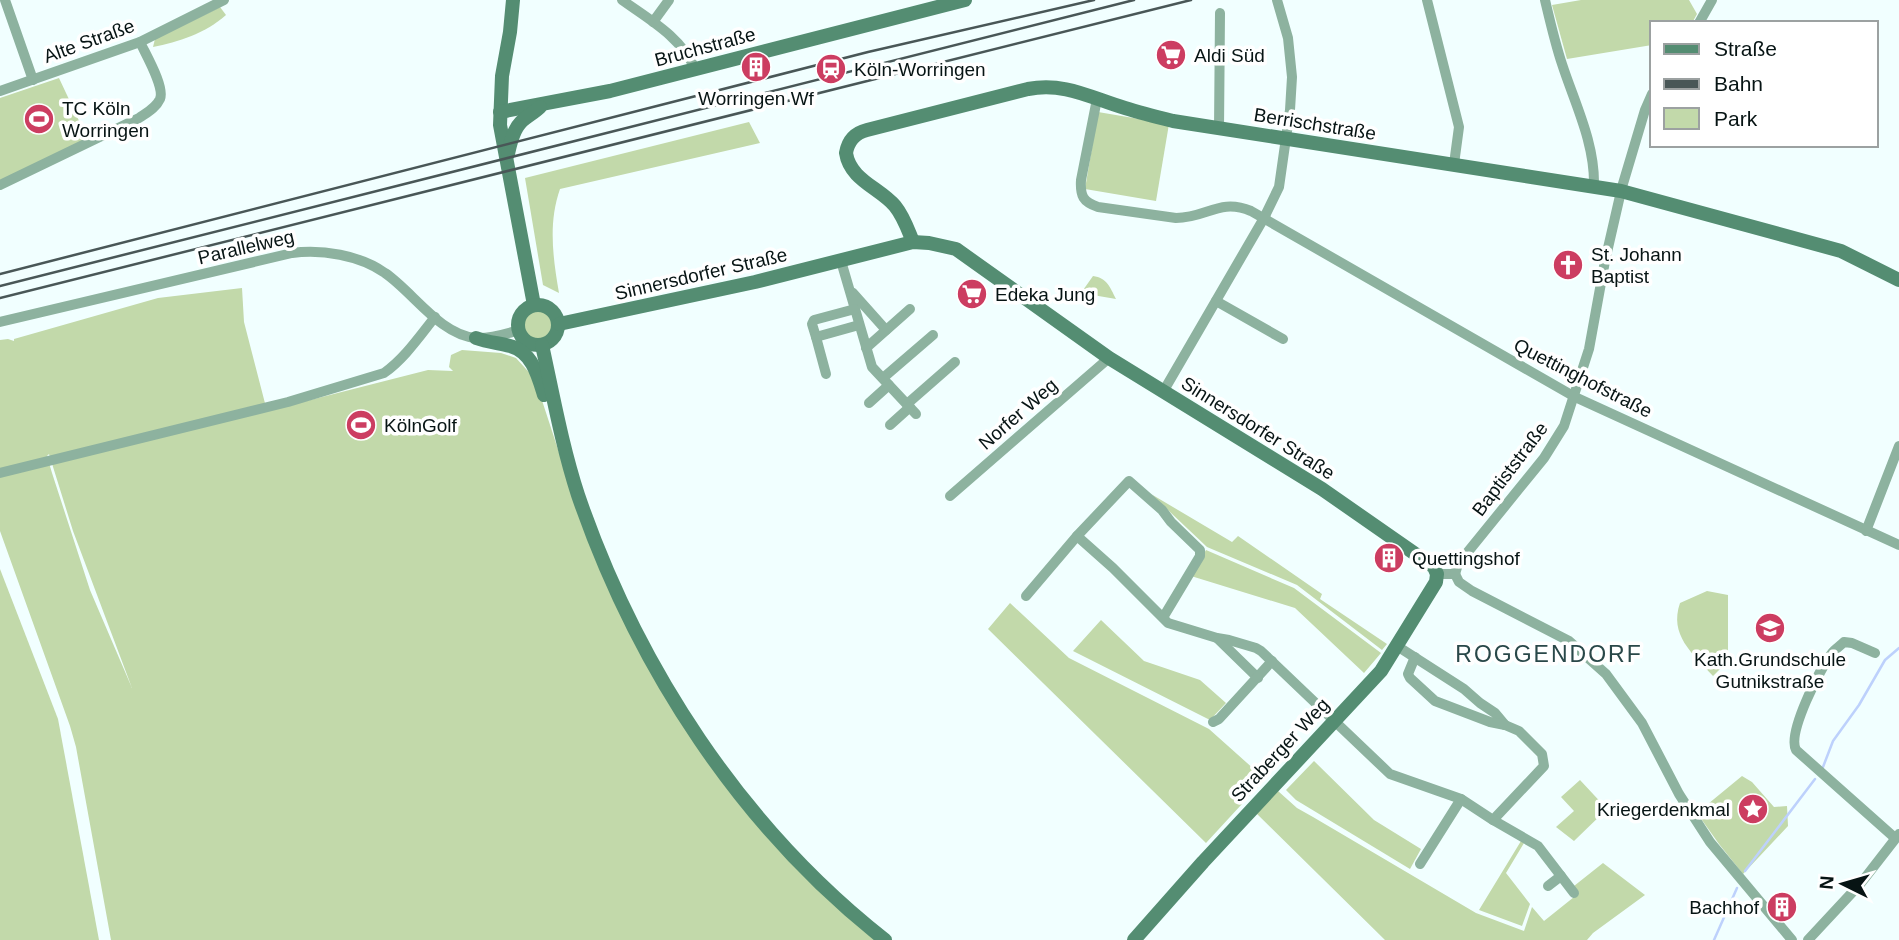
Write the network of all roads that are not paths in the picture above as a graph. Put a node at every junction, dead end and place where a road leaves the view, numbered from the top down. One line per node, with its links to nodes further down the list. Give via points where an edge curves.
1 (5, 0): 16 (street)
2 (224, 0): 14 (street, Alte Straße)
3 (513, 0): 21 (street)
4 (622, 0): 13 (street)
5 (669, 0): 13 (street)
6 (965, 0): 15 (street, Bruchstraße)
7 (1278, 0): 23 (street, via 1290,56)
8 (1427, 0): 25 (street, via 1459,127)
9 (1545, 0): 27 (street, via 1587,135)
10 (1712, 0): 12 (street)
11 (1220, 13): 22 (street)
12 (1700, 21)
13 (653, 22): 15 (street, via 679,43)
14 (140, 42): 16 (street, Alte Straße); 26 (street, via 161,89 156,106)
15 (695, 69): 20 (street, Bruchstraße)
16 (33, 80): 17 (street, Alte Straße)
17 (0, 91)
18 (1097, 99): 22 (street, Berrischstraße); 29 (street, Quettinghofstraße, via 1081,180 1083,198 1089,204 1176,218 1230,205); 30 (street, Berrischstraße, via 1071,89 1041,86 856,135 846,153 850,168 894,205)
19 (1650, 99): 28 (street, Baptiststraße)
20 (541, 106): 21 (street, Bruchstraße); 24 (street, via 516,129)
21 (500, 112): 24 (street)
22 (1219, 129): 23 (street, Berrischstraße)
23 (1286, 139): 25 (street, Berrischstraße); 29 (street, via 1279,187)
24 (506, 160): 35 (street)
25 (1454, 164): 27 (street, Berrischstraße)
26 (0, 185)
27 (1594, 186): 28 (street, Berrischstraße)
28 (1622, 191): 32 (street, Berrischstraße, via 1841,251); 55 (street, Baptiststraße)
29 (1264, 218): 34 (street); 55 (street, Quettinghofstraße)
30 (913, 242): 31 (street, Sinnersdorfer Straße); 50 (street, Sinnersdorfer Straße, via 956,249)
31 (841, 261): 33 (street); 40 (street, Sinnersdorfer Straße)
32 (1899, 280)
33 (850, 292): 36 (street); 43 (street)
34 (1216, 301): 47 (street); 54 (street)
35 (534, 305): 40 (street, via 548,307); 42 (street, via 519,317)
36 (855, 309): 41 (street); 45 (street, via 814,320)
37 (910, 309): 43 (street)
38 (435, 317): 39 (street, Parallelweg, via 384,272 351,257 311,250); 46 (street, Parallelweg, via 461,335); 61 (street, via 384,373 288,402)
39 (0, 322)
40 (559, 324): 48 (street, via 554,338)
41 (859, 325): 45 (street); 49 (street)
42 (519, 330): 46 (street); 48 (street, via 527,342)
43 (886, 330): 49 (street)
44 (933, 335): 53 (street)
45 (816, 337): 52 (street)
46 (476, 338): 59 (street, via 508,345 527,356)
47 (1283, 339)
48 (542, 345): 59 (street)
49 (866, 348): 53 (street, via 872,367)
50 (1109, 358): 54 (street, Sinnersdorfer Straße); 62 (street, Norfer Weg)
51 (956, 362): 57 (street)
52 (826, 374)
53 (886, 382): 56 (street); 57 (street)
54 (1163, 392): 67 (street, Sinnersdorfer Straße, via 1354,510 1429,563)
55 (1575, 397): 63 (street, Quettinghofstraße); 66 (street, Baptiststraße, via 1555,442 1458,564)
56 (869, 402)
57 (911, 408): 58 (street)
58 (890, 425)
59 (560, 431): 86 (street, via 599,551 667,690 712,758 763,822 813,876)
60 (1899, 446): 63 (street)
61 (0, 473)
62 (950, 496)
63 (1866, 531): 65 (street, Quettinghofstraße)
64 (1077, 537): 68 (street); 69 (street); 69 (street, via 1129,481 1162,510 1200,550)
65 (1899, 545)
66 (1455, 574): 67 (street); 88 (street, via 1472,591 1569,641 1605,674 1642,723 1710,842)
67 (1437, 575): 71 (street, Straberger Weg)
68 (1026, 596)
69 (1164, 616): 70 (street, via 1168,623)
70 (1217, 638): 74 (street, via 1256,648); 75 (street)
71 (1397, 646): 73 (street); 76 (street, Straberger Weg, via 1381,671)
72 (1875, 653): 81 (street, via 1844,642 1833,650 1805,701 1793,745)
73 (1415, 657): 78 (street, via 1464,689); 78 (street, via 1408,674 1435,702)
74 (1272, 661): 75 (street); 76 (street)
75 (1258, 678): 77 (street)
76 (1334, 721): 79 (street, via 1390,774); 87 (street, Straberger Weg)
77 (1213, 722)
78 (1505, 725): 80 (street, via 1519,731 1542,754 1544,766)
79 (1461, 799): 80 (street); 82 (street)
80 (1493, 820): 83 (street, via 1538,846)
81 (1897, 836): 89 (street)
82 (1420, 864)
83 (1560, 876): 84 (street); 85 (street)
84 (1548, 886)
85 (1574, 893)
86 (885, 940)
87 (1134, 940)
88 (1792, 940)
89 (1808, 940)

